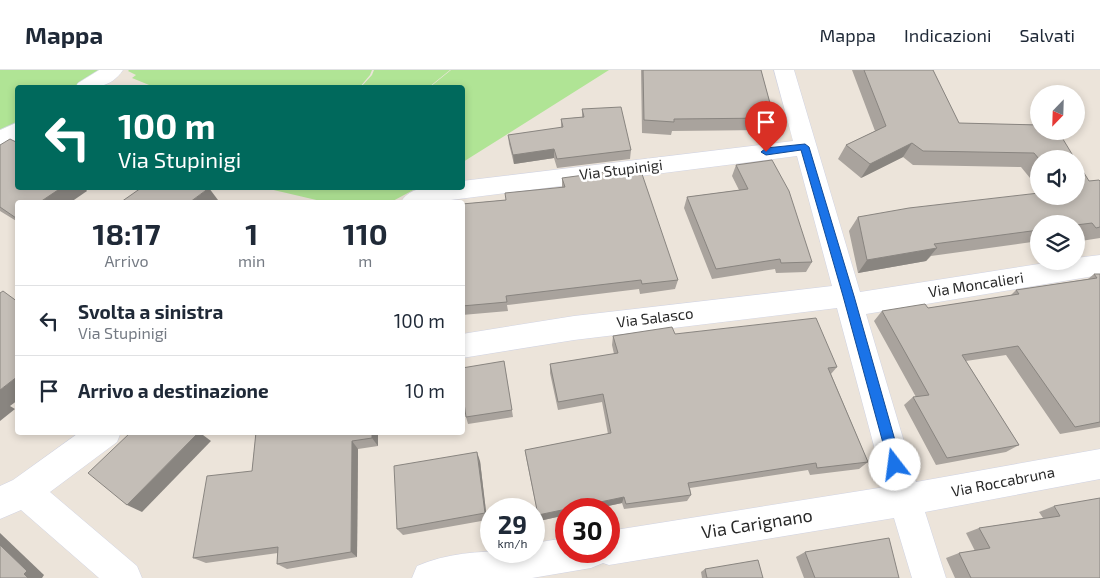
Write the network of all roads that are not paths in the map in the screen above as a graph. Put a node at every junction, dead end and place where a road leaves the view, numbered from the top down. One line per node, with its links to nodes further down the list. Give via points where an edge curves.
1 (113, 70): 3 (street)
2 (784, 70): 6 (street)
3 (89, 85)
4 (15, 131): 5 (street)
5 (0, 140)
6 (805, 147): 8 (street, Via Stupinigi); 11 (street)
7 (462, 190): 9 (street, Via Stupinigi)
8 (465, 190)
9 (418, 200)
10 (1100, 265): 11 (street, Via Moncalieri)
11 (850, 301): 12 (street, Via Salasco, via 827,297 574,328); 16 (street)
12 (465, 346)
13 (102, 435): 15 (street)
14 (1100, 464): 16 (street, Via Roccabruna)
15 (12, 497): 19 (street)
16 (905, 500): 17 (street, Via Carignano); 21 (street)
17 (620, 546)
18 (555, 557): 20 (street)
19 (125, 578)
20 (429, 578)
21 (929, 578)

